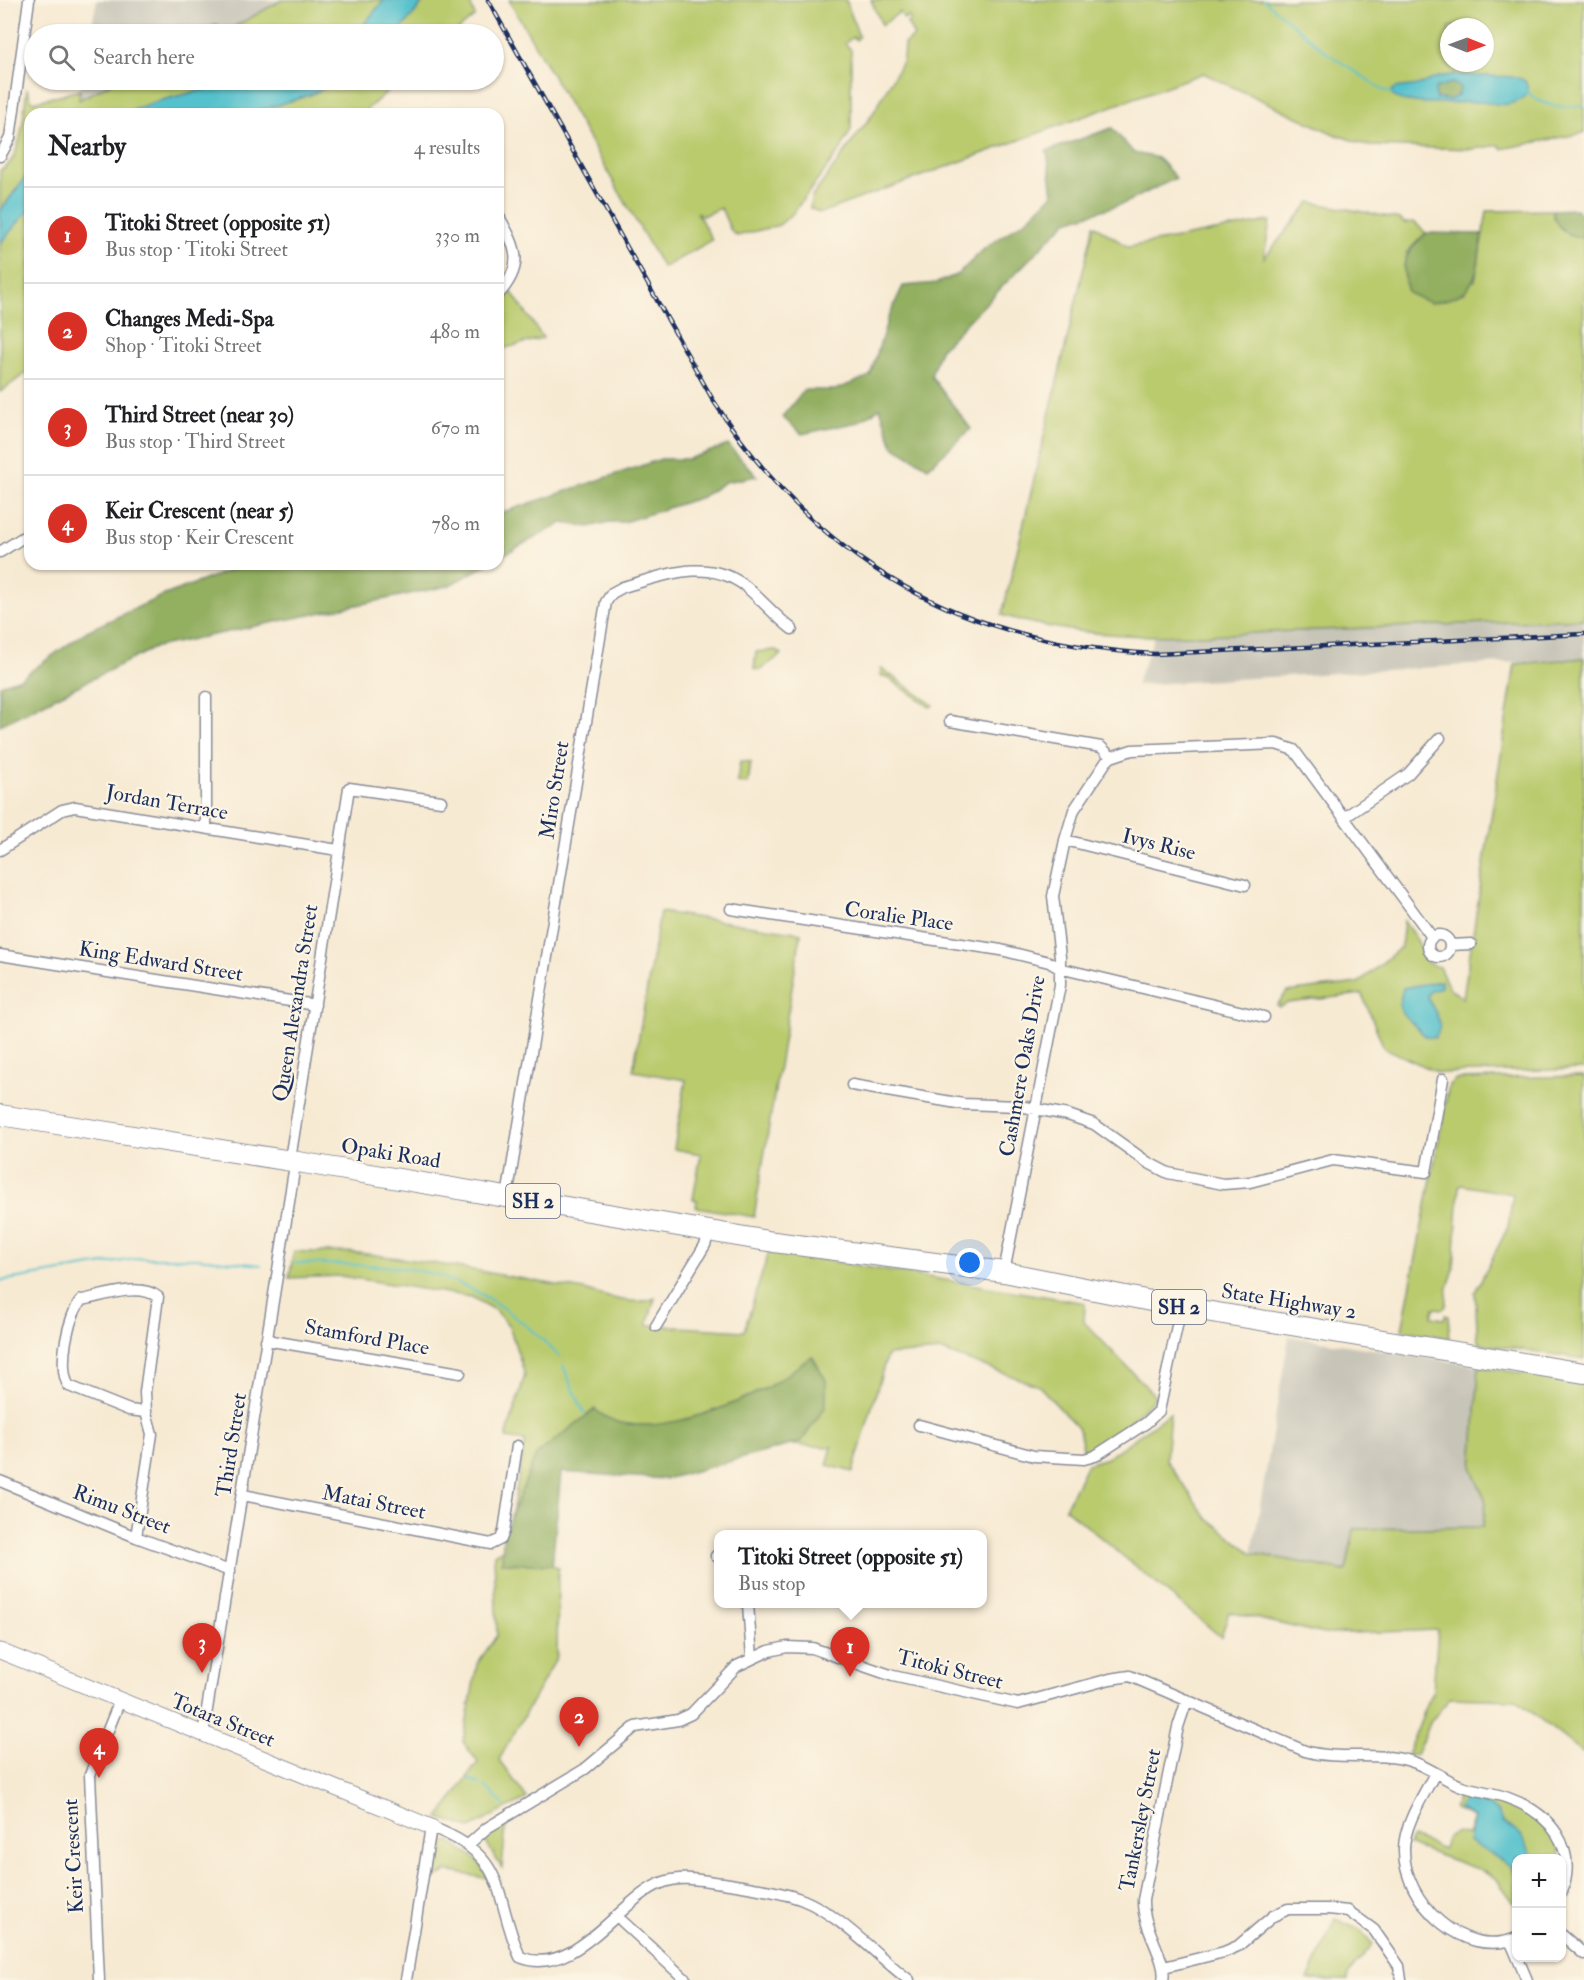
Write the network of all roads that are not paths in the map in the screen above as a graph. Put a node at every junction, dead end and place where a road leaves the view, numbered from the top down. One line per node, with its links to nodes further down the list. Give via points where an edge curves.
1 (29, 0): 2 (street)
2 (26, 24)
3 (24, 36): 4 (street, via 10,138)
4 (0, 156)
5 (504, 225): 6 (street, via 517,258 515,271)
6 (504, 287)
7 (24, 537): 8 (street)
8 (0, 552)
9 (792, 629): 34 (street, Miro Street, via 744,585 699,569 623,587 606,602)
10 (206, 697): 16 (street)
11 (950, 721): 13 (street, via 1101,747)
12 (1440, 738): 15 (street, via 1408,774)
13 (1111, 757): 15 (street, via 1132,750 1285,746 1304,760); 17 (street, Cashmere Oaks Drive, via 1074,810)
14 (441, 801): 19 (street, Queen Alexandra Street, via 349,788)
15 (1345, 817): 22 (street)
16 (206, 828): 18 (street, Jordan Terrace, via 75,807 62,810); 19 (street, Jordan Terrace)
17 (1065, 840): 20 (street, Ivys Rise); 26 (street, Cashmere Oaks Drive, via 1053,896)
18 (0, 850)
19 (338, 850): 27 (street, Queen Alexandra Street)
20 (1245, 885)
21 (731, 909): 26 (street, Coralie Place, via 1001,950)
22 (1432, 937): 24 (street, via 1443,936); 24 (street, via 1428,950 1436,957 1446,955)
23 (1471, 944): 24 (street)
24 (1450, 945)
25 (0, 955): 27 (street, King Edward Street)
26 (1059, 968): 28 (street, Coralie Place); 31 (street, Cashmere Oaks Drive)
27 (315, 1005): 33 (street, Queen Alexandra Street, via 291,1153)
28 (1264, 1017)
29 (1443, 1079): 31 (street, via 1426,1173 1333,1160 1236,1185 1195,1179 1157,1168 1094,1124)
30 (852, 1085): 31 (street, via 975,1106)
31 (1036, 1108): 37 (street, Cashmere Oaks Drive)
32 (0, 1115): 33 (highway, Opaki Road / SH 2)
33 (293, 1162): 34 (highway, Opaki Road / SH 2); 40 (street, Third Street)
34 (507, 1197): 35 (highway, Opaki Road / SH 2)
35 (710, 1230): 36 (highway, Opaki Road / SH 2); 39 (street)
36 (774, 1242): 37 (highway, State Highway 2 / SH 2)
37 (1004, 1272): 38 (highway, State Highway 2 / SH 2)
38 (1180, 1307): 42 (highway, State Highway 2 / SH 2); 44 (street, via 1159,1411 1095,1456 1084,1460 1034,1455)
39 (656, 1326)
40 (266, 1340): 41 (street, Stamford Place); 47 (street, Third Street)
41 (460, 1373)
42 (1584, 1373)
43 (146, 1412): 43 (street, via 129,1410 65,1381 64,1360 72,1313 82,1300 140,1290 158,1297 145,1392); 48 (street, via 152,1434)
44 (919, 1425)
45 (517, 1446): 47 (street, Matai Street, via 506,1526 498,1542 488,1545)
46 (0, 1481): 48 (street, Rimu Street)
47 (243, 1496): 49 (street, Third Street)
48 (136, 1537): 49 (street, Rimu Street)
49 (230, 1570): 55 (street, Third Street)
50 (748, 1608): 52 (street)
51 (0, 1651): 53 (street, Totara Street)
52 (752, 1658): 54 (street, Titoki Street, via 800,1646 893,1676 1018,1704 1121,1676 1142,1680); 58 (street, Titoki Street, via 724,1678 691,1714 634,1727 585,1769 481,1832)
53 (120, 1700): 55 (street, Totara Street); 68 (street, Keir Crescent, via 90,1775)
54 (1187, 1700): 56 (street, Titoki Street, via 1323,1756 1400,1759); 66 (street, Tankersley Street, via 1178,1726 1143,1900 1146,1926)
55 (204, 1734): 57 (street, Totara Street)
56 (1435, 1773): 59 (street, Titoki Street, via 1532,1809 1561,1836); 62 (street, via 1410,1824 1404,1846 1408,1879 1424,1907 1452,1930 1472,1938)
57 (431, 1827): 58 (street); 69 (street)
58 (468, 1845): 67 (street, via 494,1874 520,1957)
59 (1565, 1854)
60 (622, 1921): 63 (street); 70 (street); 71 (street, via 649,1891 664,1882 685,1878 740,1887 815,1906)
61 (1566, 1938): 64 (street)
62 (1512, 1939)
63 (601, 1945)
64 (1584, 1954)
65 (1521, 1962): 74 (street)
66 (1164, 1967): 72 (street, Tankersley Street); 73 (street, via 1238,1946 1273,1916 1288,1909 1328,1908 1348,1911 1374,1929 1398,1966)
67 (541, 1974)
68 (99, 1980)
69 (406, 1980)
70 (686, 1980)
71 (909, 1980)
72 (1163, 1980)
73 (1401, 1980)
74 (1527, 1980)

